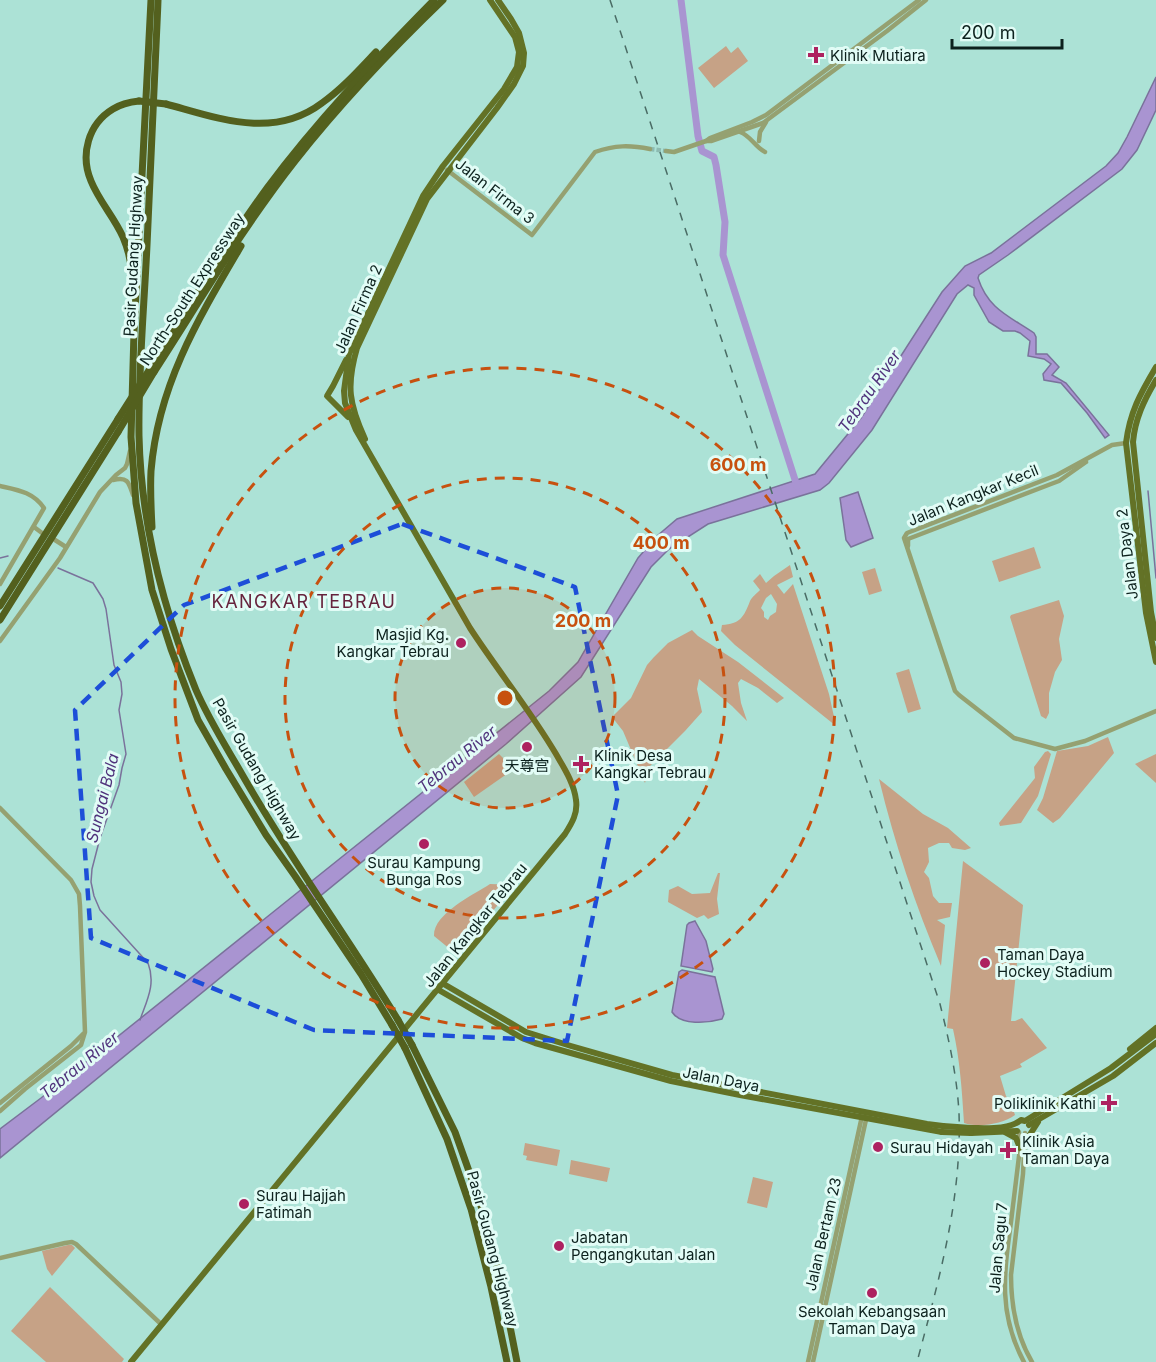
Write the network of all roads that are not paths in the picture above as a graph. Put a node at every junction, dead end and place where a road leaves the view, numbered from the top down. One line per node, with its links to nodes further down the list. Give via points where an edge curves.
1 (151, 0): 19 (highway, Pasir Gudang Highway)
2 (158, 0): 33 (highway, Pasir Gudang Highway, via 139,413 143,492)
3 (434, 0): 9 (highway, North–South Expressway)
4 (443, 0): 18 (highway, North–South Expressway, via 344,102)
5 (490, 0): 17 (main road, Jalan Firma 2, via 515,37 517,67)
6 (498, 0): 17 (main road, Jalan Firma 2, via 519,33 523,66 514,84)
7 (919, 0): 12 (street, via 766,115)
8 (926, 0): 10 (street)
9 (416, 18): 19 (highway, bridge, via 408,21 322,104 295,117 273,123 244,123 139,101 120,105 103,117 87,144 88,172 129,253); 36 (highway, North–South Expressway, bridge, via 318,124 267,189)
10 (767, 120): 11 (street); 13 (street)
11 (738, 132): 12 (street); 16 (street)
12 (706, 141): 15 (street)
13 (759, 141)
14 (650, 149): 17 (street, Jalan Firma 3, via 631,145 595,152 532,235)
15 (666, 151)
16 (765, 152)
17 (446, 168): 20 (main road, Jalan Firma 2, via 423,196); 26 (main road, Jalan Firma 2, via 427,199 351,367 355,417)
18 (251, 222): 33 (highway, via 169,383 151,473); 37 (highway, North–South Expressway, bridge)
19 (134, 332): 24 (highway, Pasir Gudang Highway)
20 (348, 354): 23 (main road, Jalan Firma 2, via 344,391); 23 (main road, via 327,396)
21 (1156, 367): 25 (main road, Jalan Daya 2, via 1139,396)
22 (1156, 380): 38 (main road, Jalan Daya 2, via 1141,408 1133,442)
23 (350, 419): 26 (main road, Jalan Firma 2)
24 (131, 437): 27 (street, via 127,464); 29 (highway, Pasir Gudang Highway)
25 (1126, 443): 40 (main road, Jalan Daya 2, via 1146,613); 41 (street, Jalan Kangkar Kecil, via 1115,444 1057,475 907,533 904,538 955,691 1014,738 1055,749 1085,741)
26 (376, 465): 44 (main road, Jalan Kangkar Tebrau, via 470,628 566,771 577,801 575,817 565,834)
27 (110, 481): 29 (street, via 121,478 128,482); 34 (street)
28 (0, 486): 30 (street, via 38,500 44,508)
29 (136, 503): 43 (highway, Pasir Gudang Highway, via 161,620 198,720 266,835)
30 (34, 527): 31 (street); 35 (street)
31 (42, 533)
32 (55, 540): 34 (street)
33 (152, 546): 43 (highway, Pasir Gudang Highway, via 166,608 207,714)
34 (66, 547): 39 (street)
35 (0, 584)
36 (0, 606)
37 (0, 620)
38 (1156, 638)
39 (0, 641)
40 (1156, 662)
41 (1156, 711)
42 (0, 807): 55 (street, via 71,880 79,894 85,1032)
43 (325, 912): 53 (highway, Pasir Gudang Highway, bridge)
44 (451, 972): 45 (main road, Jalan Kangkar Tebrau); 47 (main road)
45 (442, 982): 46 (main road, Jalan Kangkar Tebrau); 47 (main road, Jalan Daya)
46 (437, 989): 48 (main road, Jalan Daya); 49 (main road, Jalan Kangkar Tebrau)
47 (452, 989): 50 (main road, Jalan Daya)
48 (447, 995): 49 (main road); 51 (main road, Jalan Daya)
49 (427, 1002): 66 (main road, Jalan Kangkar Tebrau)
50 (511, 1023): 51 (main road, via 489,1015); 58 (main road, Jalan Daya, via 537,1036 672,1075)
51 (502, 1027): 58 (main road, Jalan Daya, via 535,1043 671,1081)
52 (1155, 1040): 54 (main road); 54 (main road, via 1114,1061); 59 (main road, via 1113,1076)
53 (408, 1046): 68 (highway, Pasir Gudang Highway, via 471,1209); 69 (highway, Pasir Gudang Highway, via 455,1132 480,1202)
54 (1111, 1068): 60 (main road)
55 (27, 1084): 56 (street); 57 (street)
56 (0, 1103)
57 (0, 1111)
58 (865, 1115): 62 (main road, Jalan Daya, bridge); 70 (street, Jalan Bertam 23); 71 (street, Jalan Bertam 23)
59 (1040, 1119): 60 (main road); 64 (main road)
60 (1027, 1123): 61 (main road, via 1029,1130); 61 (main road, via 1021,1120)
61 (1020, 1130): 62 (main road, Jalan Daya); 63 (main road, Jalan Daya); 64 (street, Jalan Sagu 7)
62 (971, 1131): 63 (main road, Jalan Daya)
63 (1004, 1131): 64 (main road)
64 (1022, 1147): 72 (street, Jalan Sagu 7, via 1004,1288 1012,1336); 73 (street, Jalan Sagu 7, via 1011,1275 1012,1310)
65 (0, 1258): 66 (street, via 72,1242)
66 (162, 1325): 67 (main road, Jalan Kangkar Tebrau)
67 (131, 1362)
68 (507, 1362)
69 (517, 1362)
70 (808, 1362)
71 (813, 1362)
72 (1024, 1362)
73 (1032, 1362)

